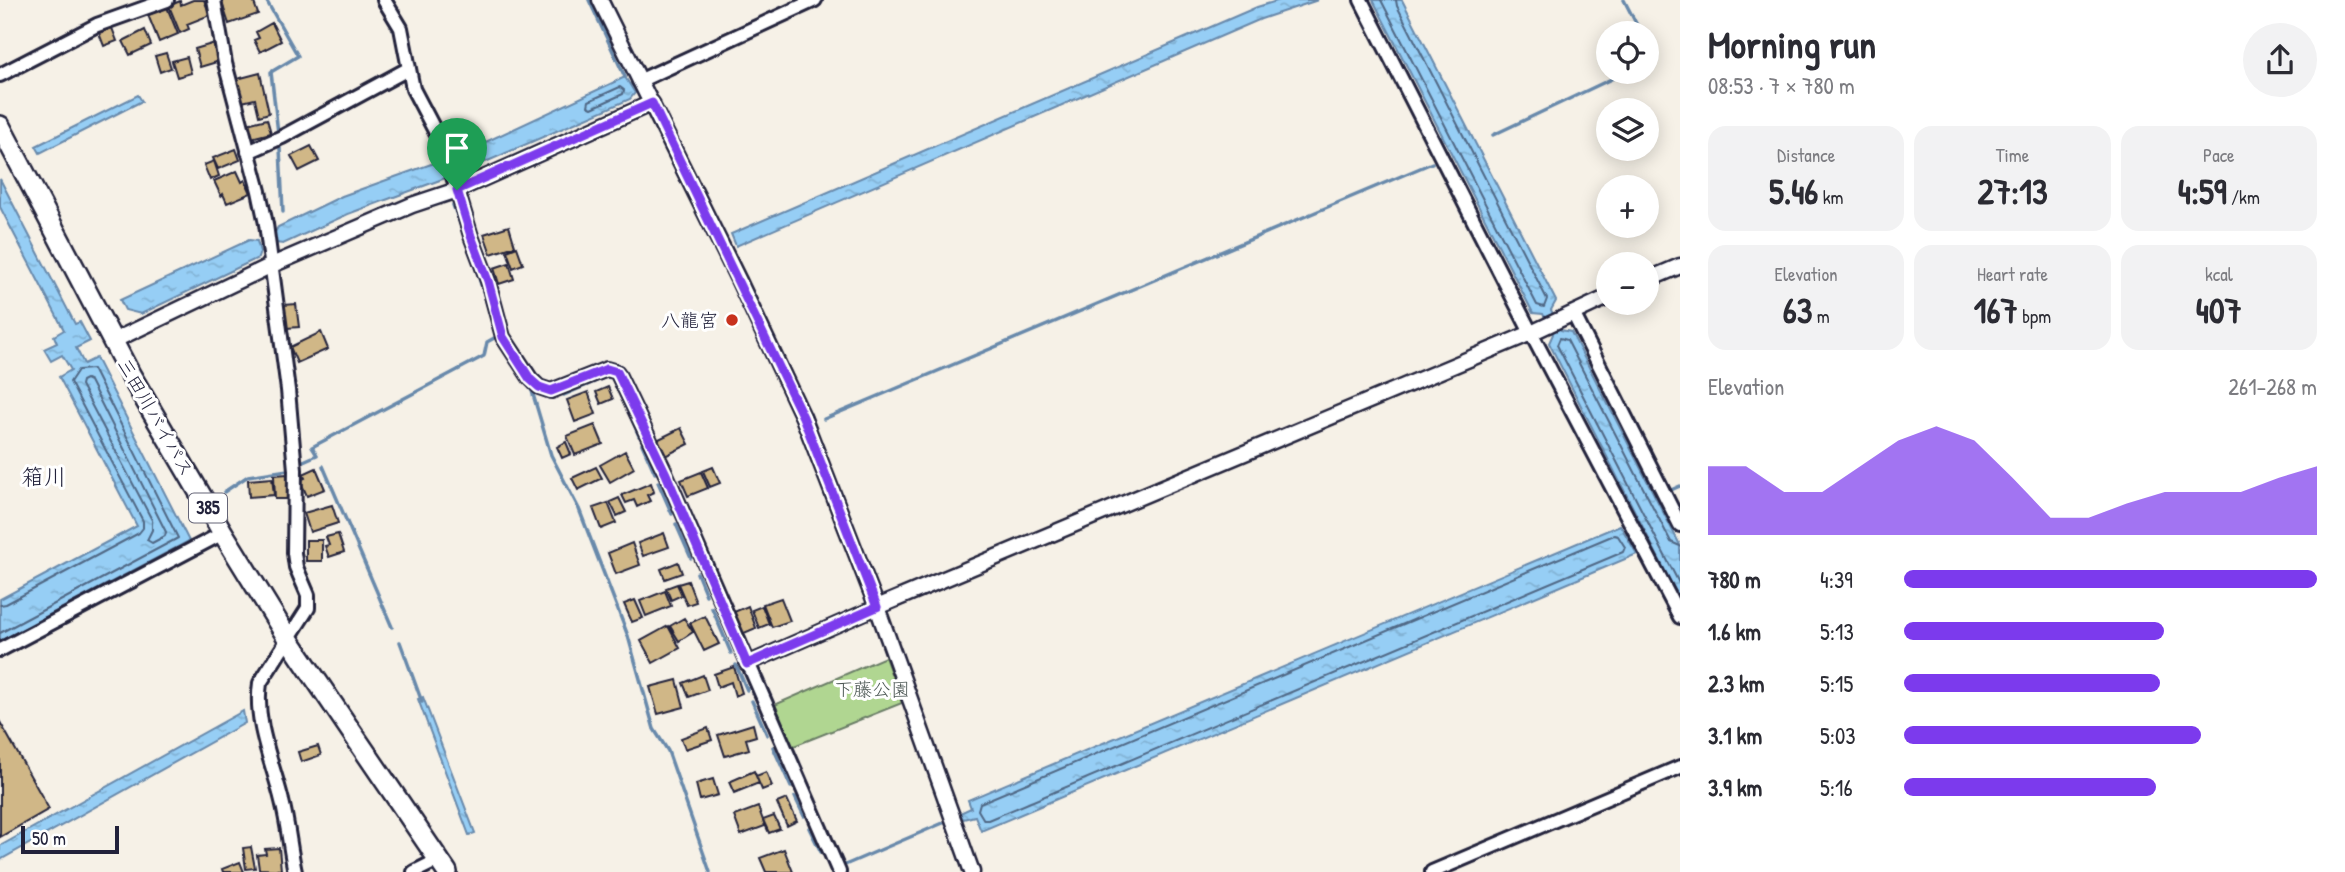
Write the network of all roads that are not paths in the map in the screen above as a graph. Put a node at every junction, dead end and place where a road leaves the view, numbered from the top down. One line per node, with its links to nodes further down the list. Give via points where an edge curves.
1 (122, 0): 8 (street)
2 (167, 0): 8 (street)
3 (214, 0): 14 (street)
4 (384, 0): 9 (street, via 401,28)
5 (600, 0): 11 (street)
6 (815, 0): 11 (street)
7 (1361, 0): 21 (street)
8 (129, 13): 10 (street)
9 (408, 69): 14 (street); 15 (street, via 441,139)
10 (0, 75)
11 (639, 80): 12 (street)
12 (652, 103): 15 (street); 25 (street, via 803,417)
13 (0, 126): 22 (highway, 三田川バイパス / 385)
14 (248, 152): 16 (street)
15 (456, 185): 16 (street); 29 (street, via 503,337 530,379 551,391 607,369 617,372)
16 (272, 265): 22 (street); 27 (street, via 295,470 294,553 308,594 308,608)
17 (1680, 266): 18 (street)
18 (1659, 275)
19 (1596, 302): 20 (street)
20 (1573, 313): 21 (street); 23 (street)
21 (1531, 333): 25 (street); 26 (street)
22 (113, 341): 24 (highway, 三田川バイパス / 385)
23 (1680, 525)
24 (223, 533): 27 (highway, 三田川バイパス / 385); 28 (street)
25 (877, 607): 29 (street); 35 (street)
26 (1680, 617)
27 (287, 637): 31 (highway, 三田川バイパス / 385); 32 (street, via 260,682 258,697)
28 (0, 650)
29 (747, 664): 34 (street)
30 (1680, 767): 36 (street)
31 (443, 866): 33 (street)
32 (295, 872)
33 (414, 872)
34 (838, 872)
35 (972, 872)
36 (1432, 872)

